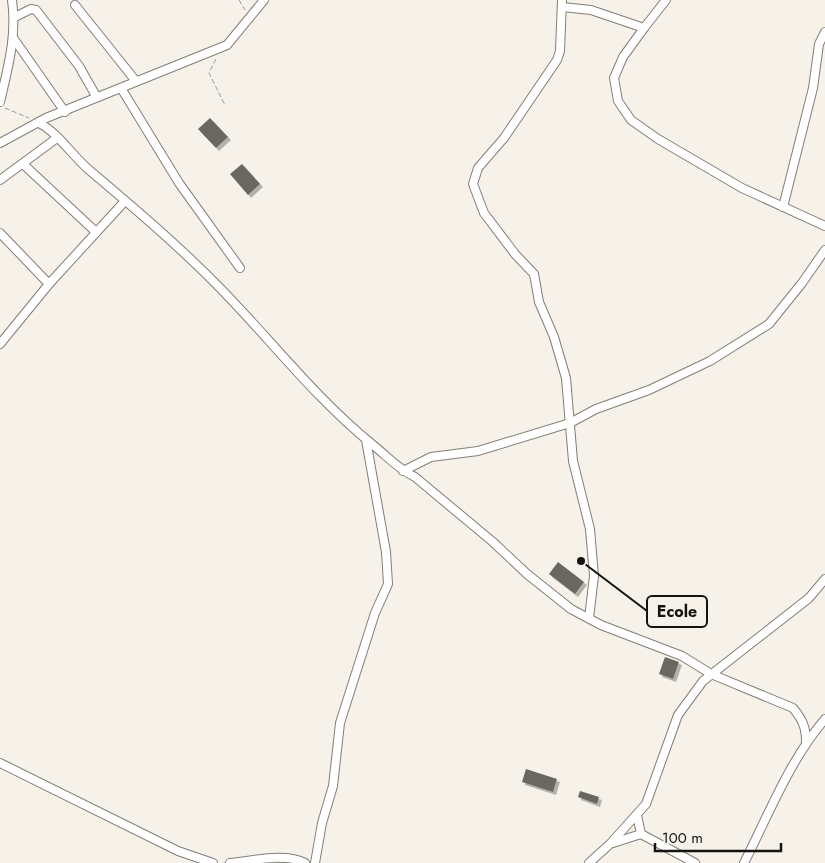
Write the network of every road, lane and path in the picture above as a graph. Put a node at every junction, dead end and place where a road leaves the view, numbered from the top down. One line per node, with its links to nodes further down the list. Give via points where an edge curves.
1 (12, 0): 7 (street)
2 (239, 0): 8 (path)
3 (264, 0): 8 (street)
4 (666, 0): 9 (street)
5 (562, 4): 9 (street); 34 (street, via 557,60 504,138 478,168 473,184 484,213 534,274 539,302 566,378)
6 (75, 5): 13 (street)
7 (15, 17): 11 (street); 15 (street, via 31,9 36,10 79,66)
8 (250, 20): 13 (street, via 227,45 216,51)
9 (644, 28): 26 (street, via 623,57 614,78 618,100 631,120 742,188)
10 (825, 32): 26 (street, via 819,44 813,88)
11 (14, 39): 16 (street); 19 (street)
12 (217, 57): 17 (path, via 209,74)
13 (135, 80): 14 (street)
14 (121, 88): 15 (street); 31 (street, via 179,183)
15 (96, 96): 19 (street)
16 (0, 102)
17 (225, 105)
18 (0, 106): 20 (path)
19 (66, 112): 20 (street)
20 (39, 122): 21 (street); 22 (street)
21 (57, 138): 23 (street); 25 (street)
22 (0, 142)
23 (23, 164): 24 (street); 28 (street)
24 (0, 180)
25 (125, 201): 28 (street); 35 (street, via 220,288)
26 (783, 207): 27 (street)
27 (825, 226)
28 (96, 232): 32 (street)
29 (0, 233): 32 (street)
30 (825, 250): 34 (street, via 769,324 710,361)
31 (240, 268)
32 (49, 284): 33 (street)
33 (0, 344)
34 (570, 423): 36 (street, via 478,452 430,457); 38 (street, via 573,461 590,529 594,576)
35 (366, 440): 36 (street); 49 (street, via 386,552 388,584 375,613 340,724 333,786)
36 (403, 471): 38 (street, via 415,477 527,574)
37 (825, 579): 39 (street, via 809,598)
38 (589, 618): 39 (street, via 682,656)
39 (711, 674): 41 (street, via 793,708 802,719); 43 (street, via 678,715 646,804)
40 (825, 719): 41 (street)
41 (806, 741): 52 (street)
42 (0, 763): 46 (street, via 178,851)
43 (637, 815): 44 (street); 45 (street)
44 (642, 834): 45 (street); 51 (street)
45 (610, 844): 50 (street)
46 (213, 863)
47 (230, 863): 48 (street, via 279,859)
48 (305, 863)
49 (315, 863)
50 (589, 863)
51 (695, 863)
52 (744, 863)

